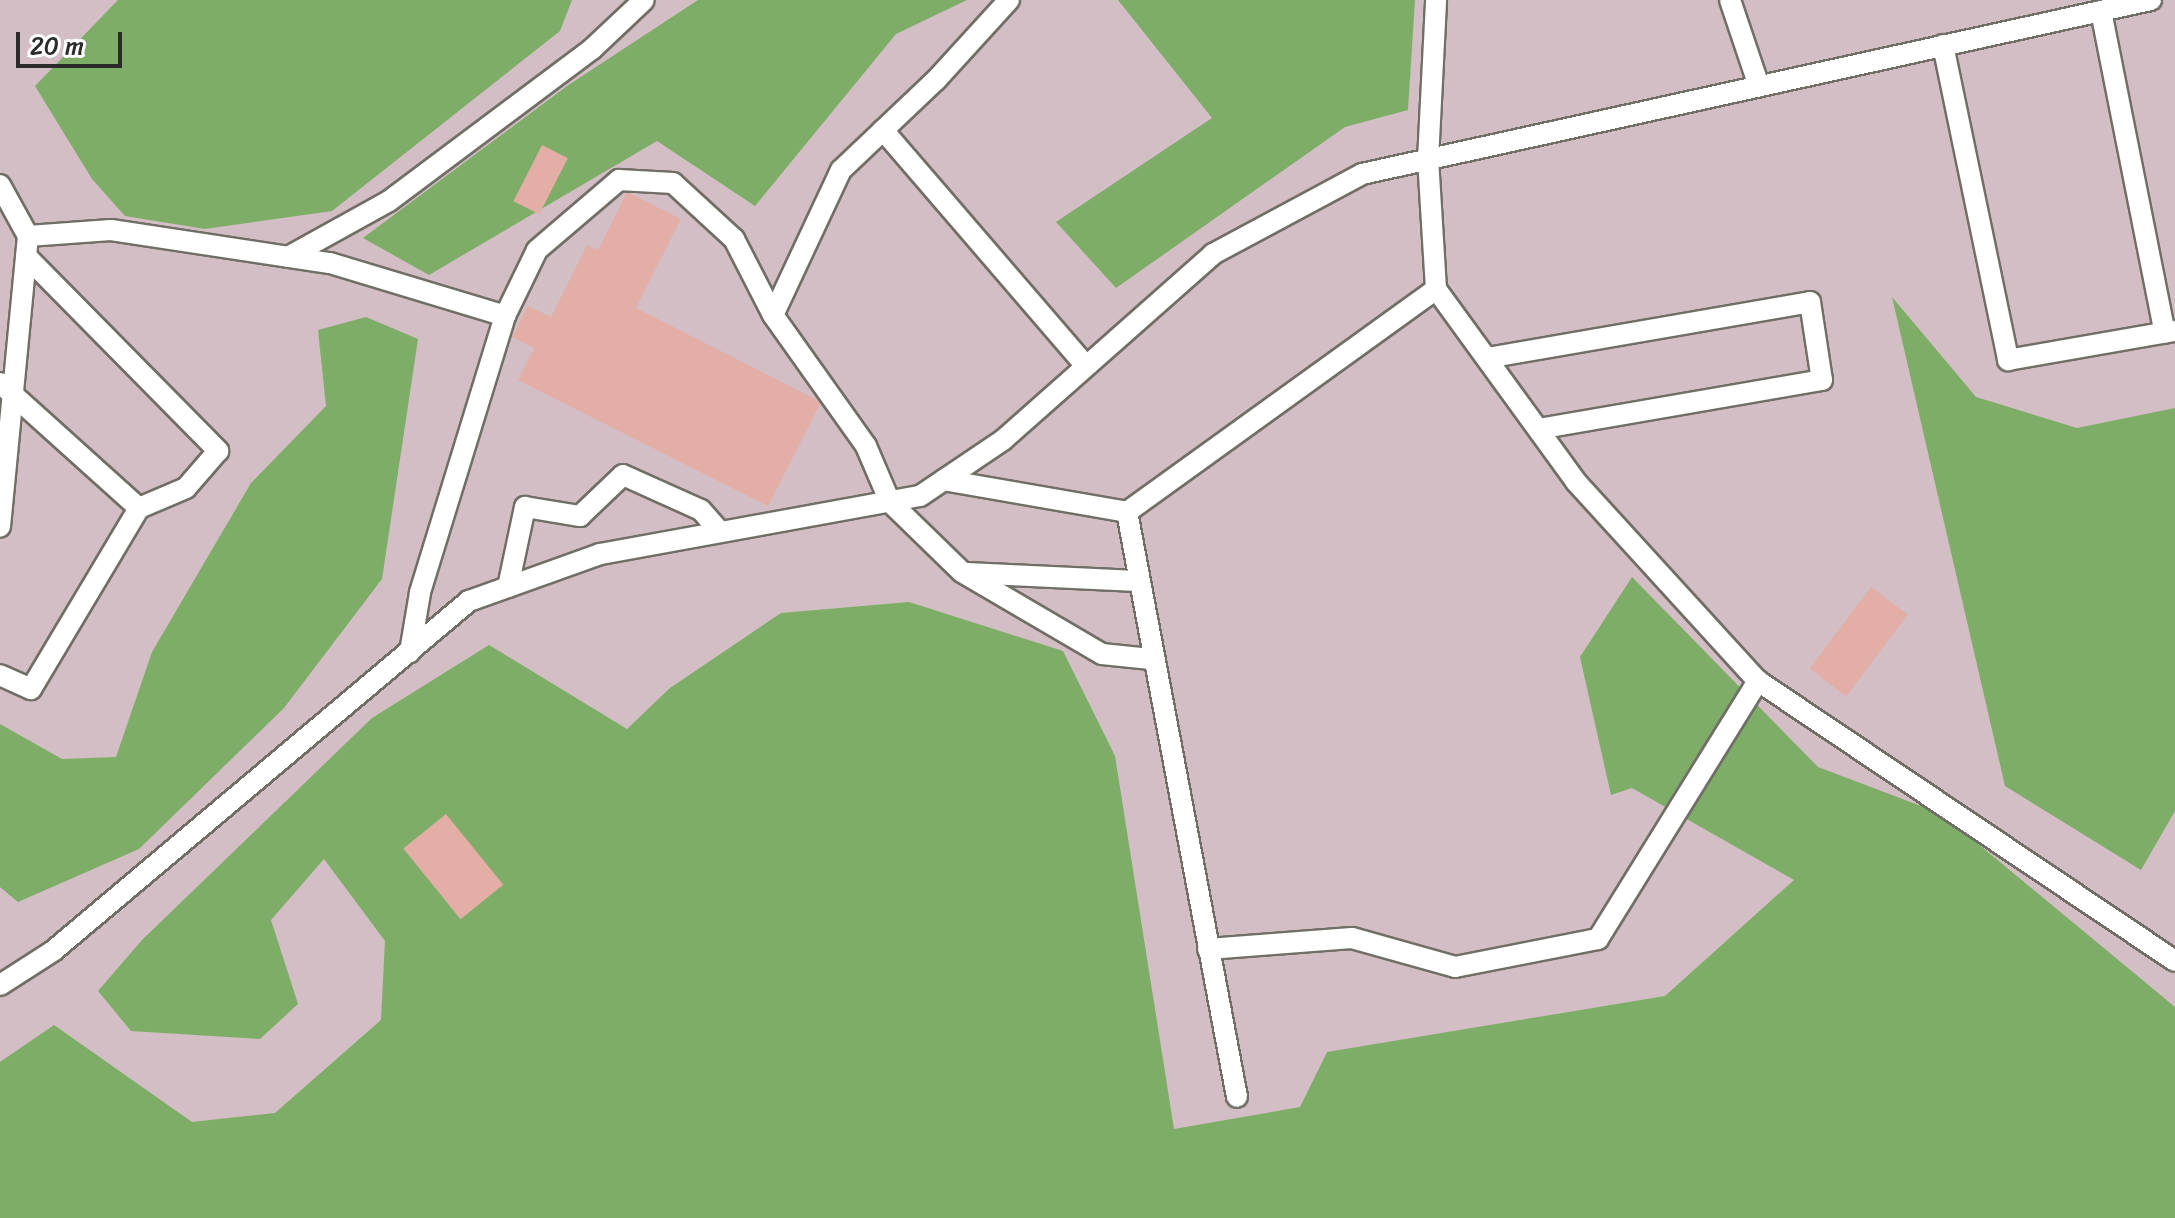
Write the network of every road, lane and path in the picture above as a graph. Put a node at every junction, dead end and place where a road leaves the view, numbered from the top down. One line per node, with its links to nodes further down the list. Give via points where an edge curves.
1 (644, 0): 13 (lane, via 592,49 389,201)
2 (1009, 0): 9 (lane)
3 (1436, 0): 10 (lane)
4 (1730, 0): 8 (lane)
5 (2138, 1): 6 (lane)
6 (2101, 11): 7 (lane); 17 (lane)
7 (1943, 45): 8 (lane); 17 (lane, via 2008,360)
8 (1759, 86): 10 (lane)
9 (883, 130): 15 (lane, via 841,170); 19 (lane)
10 (1428, 160): 14 (lane); 19 (lane, via 1362,174 1213,254)
11 (0, 185): 12 (lane)
12 (27, 246): 13 (lane, via 111,230); 20 (lane); 24 (lane, via 218,451 186,488)
13 (288, 257): 16 (lane, via 330,263)
14 (1436, 289): 18 (lane); 25 (lane)
15 (773, 315): 16 (lane, via 734,239 673,183 619,180 537,250); 23 (lane, via 866,446)
16 (505, 316): 31 (lane, via 420,593)
17 (2170, 332)
18 (1487, 358): 21 (lane); 21 (lane, via 1810,302 1822,380)
19 (1086, 366): 22 (lane, via 1003,440)
20 (6, 390): 24 (lane); 26 (lane)
21 (1538, 429): 34 (lane, via 1576,482)
22 (944, 480): 23 (lane, via 920,496); 25 (lane)
23 (890, 502): 27 (lane); 28 (lane)
24 (139, 508): 33 (lane, via 31,689)
25 (1127, 512): 29 (lane)
26 (0, 527)
27 (720, 532): 30 (lane, via 600,554); 30 (lane, via 701,510 623,475 580,516 525,507)
28 (962, 572): 29 (lane); 32 (lane, via 1102,654)
29 (1138, 581): 32 (lane)
30 (508, 587): 31 (lane, via 469,601)
31 (410, 652): 37 (lane, via 53,951)
32 (1151, 659): 35 (lane)
33 (0, 675)
34 (1758, 681): 35 (lane, via 1598,939 1455,967 1352,938); 36 (lane)
35 (1208, 949): 38 (lane)
36 (2175, 961)
37 (0, 985)
38 (1237, 1097)

